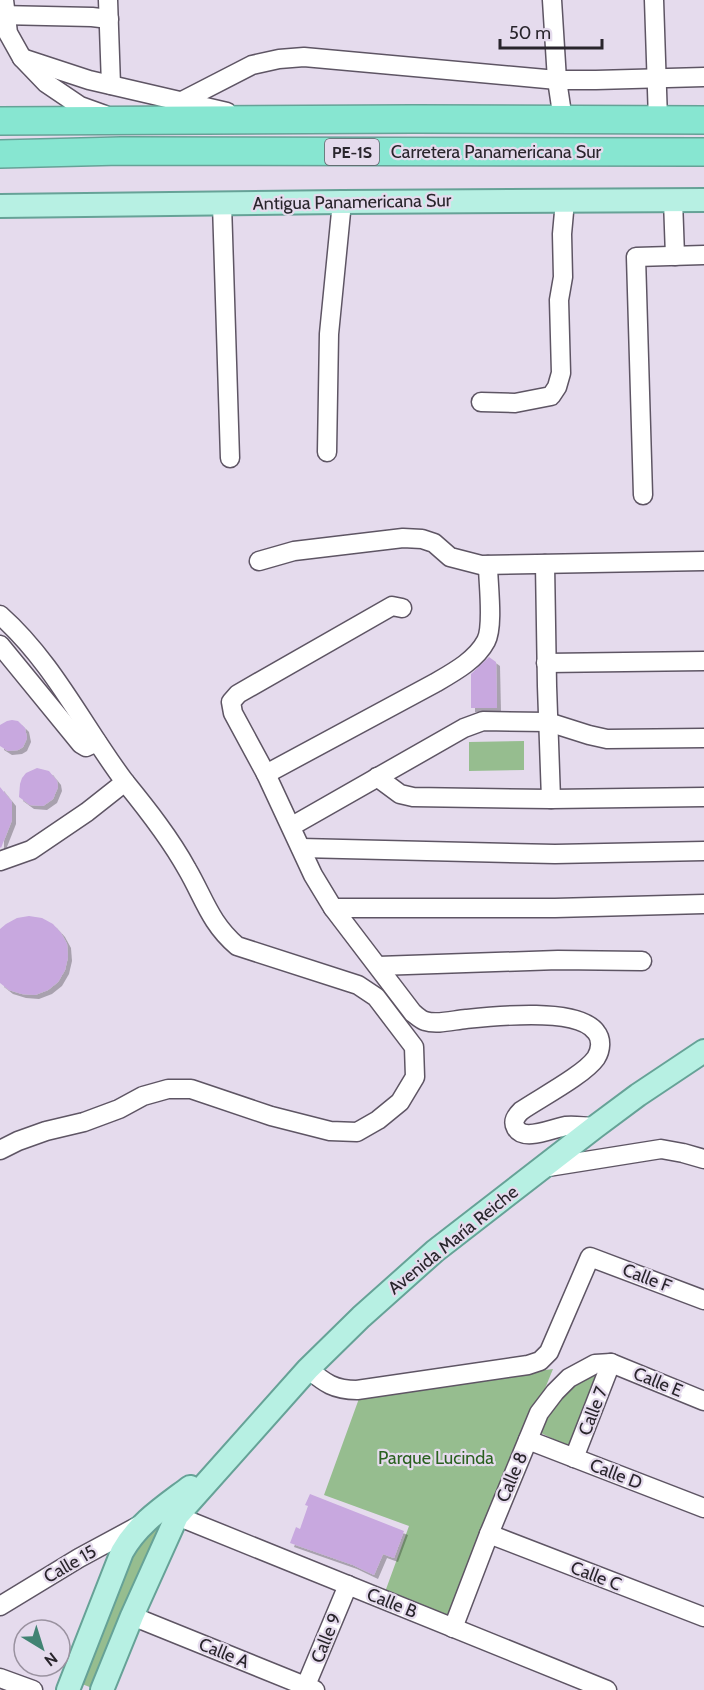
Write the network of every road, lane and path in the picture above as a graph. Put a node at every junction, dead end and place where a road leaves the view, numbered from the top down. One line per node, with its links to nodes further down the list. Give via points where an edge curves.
1 (108, 0): 5 (street)
2 (552, 0): 9 (street)
3 (654, 0): 8 (street)
4 (4, 19): 5 (street); 6 (street)
5 (109, 20): 10 (street)
6 (22, 58): 10 (street); 12 (street, via 46,83 80,106)
7 (704, 78): 8 (street)
8 (657, 79): 9 (street); 14 (street)
9 (557, 80): 11 (street, via 304,57 252,66); 13 (street)
10 (111, 85): 11 (street)
11 (182, 101): 17 (street)
12 (121, 120): 16 (highway, Carretera Panamericana Sur / PE-1S); 17 (highway, Carretera Panamericana Sur / PE-1S)
13 (563, 120): 14 (highway, Carretera Panamericana Sur / PE-1S); 17 (highway, Carretera Panamericana Sur / PE-1S)
14 (658, 120): 15 (highway, Carretera Panamericana Sur / PE-1S)
15 (704, 120)
16 (0, 121)
17 (261, 121)
18 (704, 152): 19 (highway, Carretera Panamericana Sur / PE-1S)
19 (0, 154)
20 (673, 200): 21 (main road, Antigua Panamericana Sur); 22 (main road, Antigua Panamericana Sur); 27 (street)
21 (704, 200)
22 (566, 201): 23 (main road, Antigua Panamericana Sur); 28 (street, via 559,300 561,373 557,387 551,396 531,400)
23 (342, 202): 24 (main road, Antigua Panamericana Sur); 29 (street, via 329,334)
24 (222, 204): 25 (main road, Antigua Panamericana Sur); 30 (street)
25 (0, 206)
26 (704, 255): 27 (street)
27 (675, 256): 31 (street, via 636,257)
28 (481, 402)
29 (327, 452)
30 (230, 458)
31 (644, 495)
32 (259, 561): 35 (street, via 294,551 403,538 422,539 434,543 450,557)
33 (704, 561): 34 (street)
34 (545, 564): 35 (street); 40 (street)
35 (488, 565): 44 (street, via 490,629 480,650 469,661)
36 (402, 608): 44 (street, via 392,606 238,694 231,702 233,713)
37 (0, 615): 43 (street, via 43,661)
38 (0, 645): 43 (street, via 81,744 86,747)
39 (704, 661): 40 (street)
40 (546, 663): 41 (street)
41 (548, 722): 42 (street, via 607,739); 45 (street, via 483,721); 48 (street)
42 (704, 738)
43 (97, 742): 46 (street)
44 (266, 774): 49 (street)
45 (377, 777): 48 (street, via 400,794 413,797); 49 (street)
46 (125, 782): 52 (street, via 31,850); 59 (street, via 187,867 215,923 226,936 237,946 358,985 375,997 414,1047 415,1077 400,1102 357,1132 330,1131 271,1116 191,1089 168,1089)
47 (704, 797): 48 (street)
48 (551, 799)
49 (292, 826): 50 (street)
50 (301, 848): 51 (street, via 555,854); 54 (street)
51 (704, 851)
52 (0, 861)
53 (704, 904): 54 (street)
54 (333, 908): 56 (street)
55 (642, 961): 56 (street)
56 (378, 966): 58 (street, via 413,1013 424,1021 505,1015 562,1016 589,1024 601,1044 597,1056 585,1069 521,1111 515,1126 528,1135 566,1126)
57 (704, 1051): 58 (main road, Avenida María Reiche)
58 (595, 1127): 61 (main road, Avenida María Reiche)
59 (0, 1150)
60 (704, 1159): 61 (street, via 661,1149)
61 (542, 1168): 64 (main road, Avenida María Reiche, via 427,1258)
62 (704, 1300): 64 (street, Calle F, via 590,1257 549,1352 540,1361 357,1390 342,1390)
63 (611, 1363): 65 (street, Calle E); 66 (street, Calle 8, via 595,1364 569,1378 539,1413); 67 (street, Calle 7)
64 (308, 1369): 68 (main road, Avenida María Reiche)
65 (704, 1401)
66 (528, 1440): 67 (street, Calle D); 72 (street, Calle 8)
67 (574, 1458): 69 (street, Calle D)
68 (227, 1459): 70 (main road, Avenida María Reiche); 71 (main road, Avenida María Reiche)
69 (704, 1508)
70 (177, 1516): 73 (street, Calle B); 75 (main road, Avenida María Reiche)
71 (142, 1524): 74 (street, Calle 15); 81 (main road, Avenida María Reiche, via 122,1552)
72 (489, 1534): 76 (street, Calle C); 77 (street, Calle 8)
73 (348, 1585): 77 (street, Calle B); 79 (street, Calle 9)
74 (0, 1606)
75 (132, 1616): 79 (street, Calle A); 82 (main road, Avenida María Reiche)
76 (704, 1617)
77 (453, 1628): 83 (street, Calle B)
78 (0, 1678): 80 (street)
79 (308, 1689)
80 (33, 1690)
81 (68, 1690)
82 (102, 1690)
83 (607, 1690)

